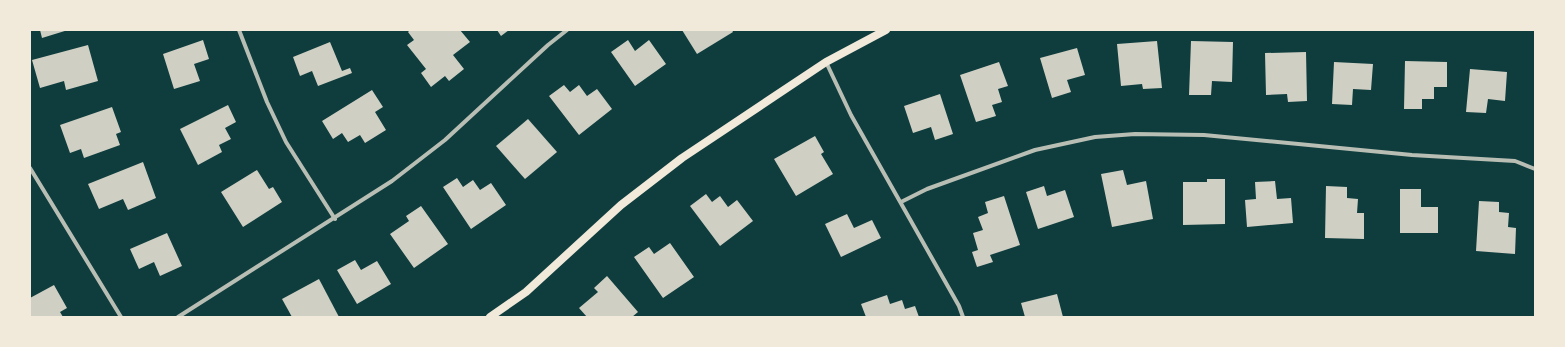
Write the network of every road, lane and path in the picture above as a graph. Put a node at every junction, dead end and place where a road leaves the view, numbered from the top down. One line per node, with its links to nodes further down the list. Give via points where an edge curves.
1 (240, 30): 8 (street, via 267,102 286,142)
2 (567, 30): 8 (street, via 445,140 392,181)
3 (886, 30): 4 (main road)
4 (826, 62): 7 (street, via 851,116); 11 (main road, via 682,158 627,200 526,292)
5 (30, 168): 9 (street)
6 (1535, 169): 7 (street, via 1515,161 1412,155 1204,135 1095,136 1035,150 927,189)
7 (901, 202): 12 (street)
8 (335, 219): 10 (street)
9 (121, 317)
10 (178, 317)
11 (490, 317)
12 (963, 317)

